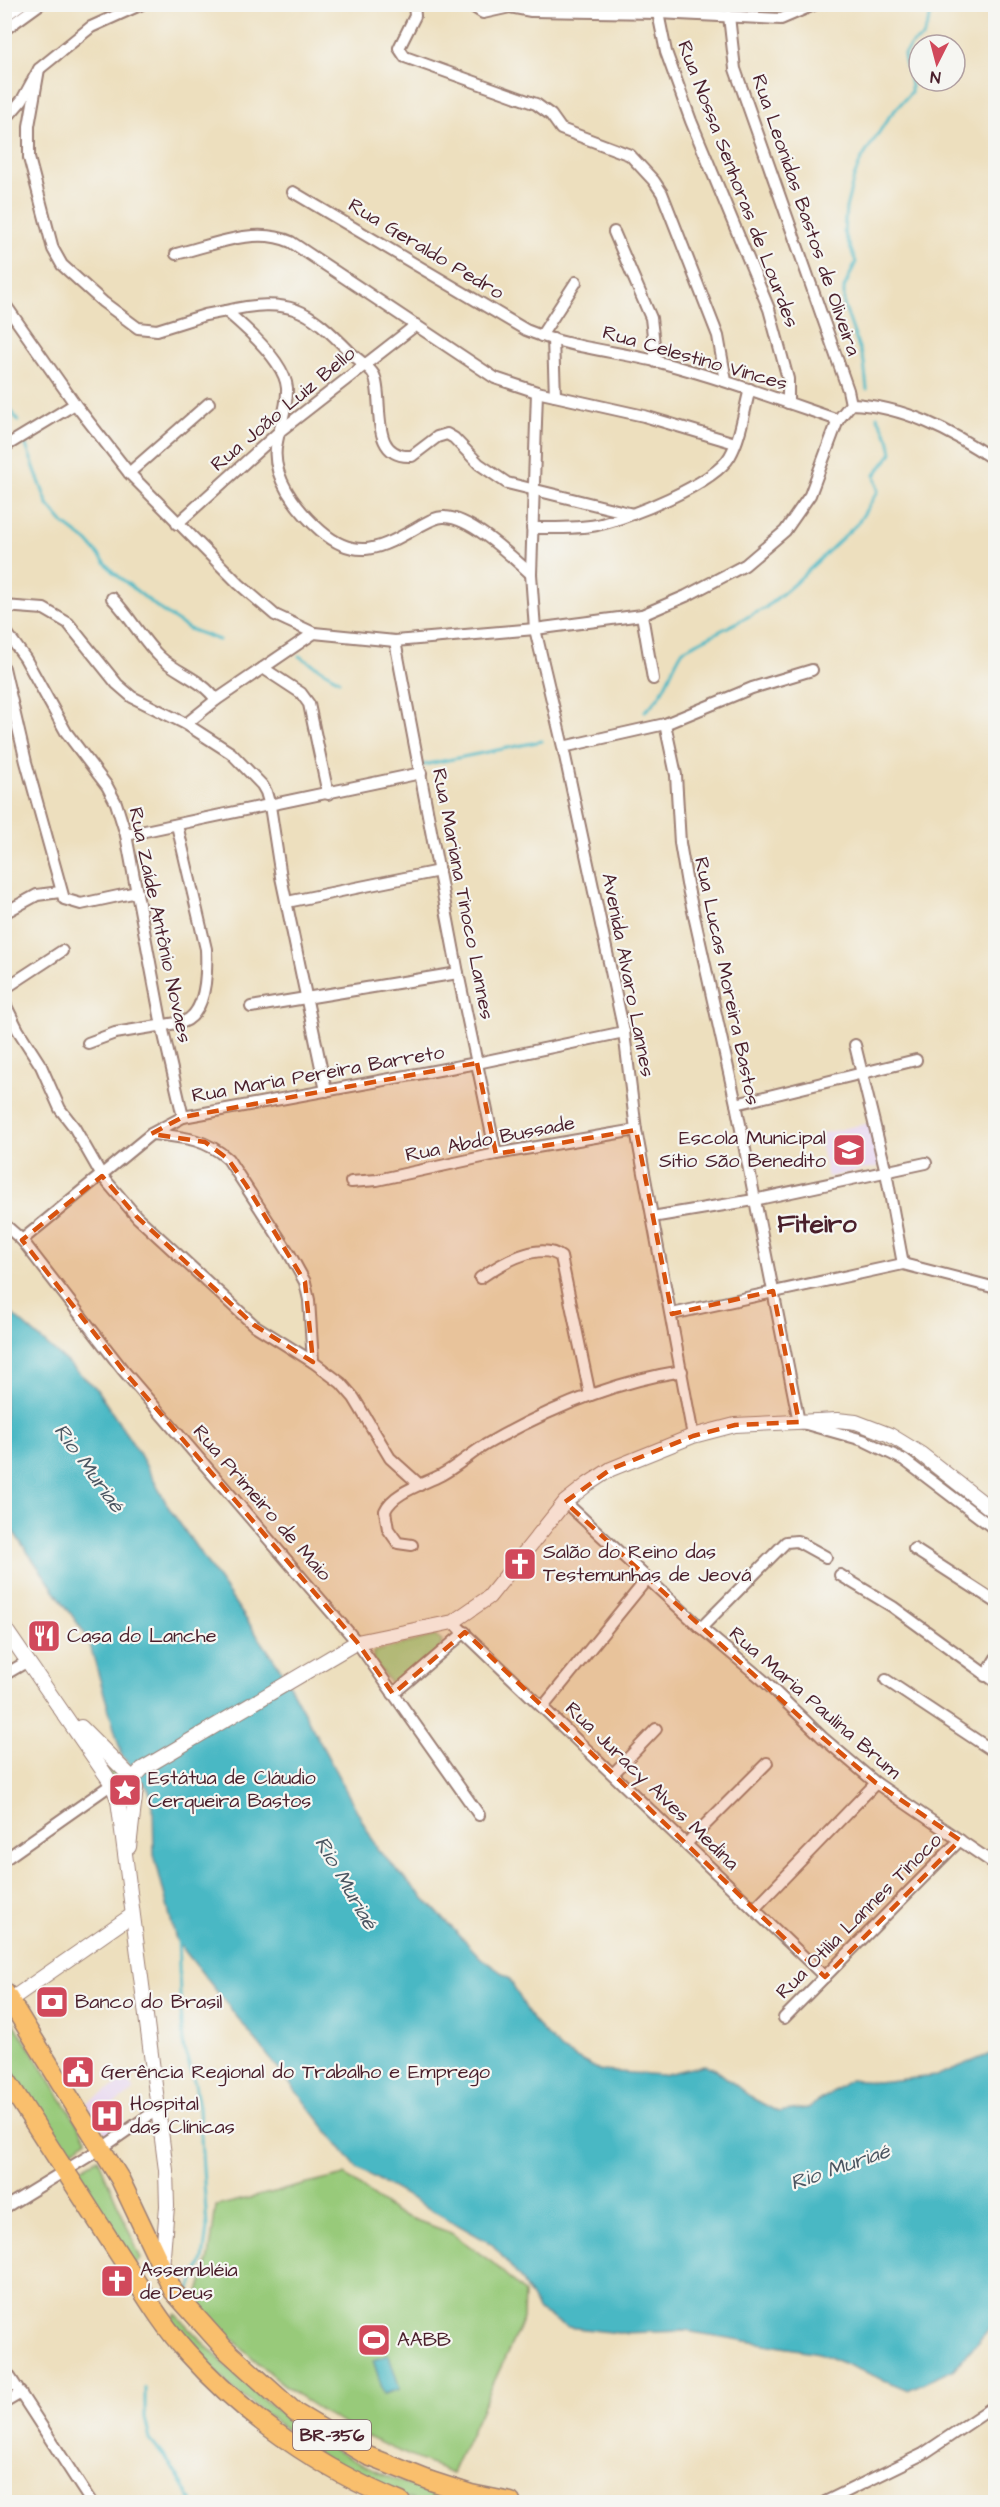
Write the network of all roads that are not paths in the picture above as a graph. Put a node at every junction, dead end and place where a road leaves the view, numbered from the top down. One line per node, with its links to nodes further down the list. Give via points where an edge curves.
1 (22, 4): 10 (street)
2 (40, 4): 11 (street)
3 (142, 4): 12 (street, via 91,27)
4 (414, 4): 25 (street, via 415,16 399,51 410,59 536,104 561,129 630,155 643,168 662,193 704,299 718,336)
5 (469, 4): 7 (street, via 483,13 510,6 531,11)
6 (816, 4): 9 (street, via 781,19)
7 (569, 8): 8 (street)
8 (658, 13): 9 (street); 30 (street, Rua Nossa Senhoras de Lourdes, via 666,52 692,121 770,309 788,379)
9 (729, 16): 32 (street, Rua Leonidas Bastos de Oliveira, via 735,69)
10 (4, 17)
11 (4, 30)
12 (39, 69): 13 (street, via 22,100); 19 (street, via 28,158 53,249 62,265 138,328 157,330)
13 (4, 121)
14 (293, 192): 21 (street, Rua Geraldo Pedro)
15 (614, 232): 23 (street, via 651,318)
16 (176, 254): 20 (street, via 253,235 278,236)
17 (576, 282): 21 (street)
18 (4, 303): 31 (street)
19 (225, 311): 24 (street, via 269,304 297,308); 34 (street, via 249,331 284,376 287,388)
20 (416, 325): 24 (street, Rua João Luiz Bello); 27 (street, via 495,378)
21 (541, 336): 22 (street, Rua Celestino Vinces)
22 (553, 339): 23 (street, Rua Celestino Vinces); 28 (street)
23 (656, 362): 25 (street, Rua Celestino Vinces)
24 (362, 364): 34 (street, Rua João Luiz Bello); 39 (street, via 373,372 380,432 394,450 412,456 447,434 495,477)
25 (726, 381): 26 (street, Rua Celestino Vinces)
26 (750, 389): 30 (street, Rua Celestino Vinces); 35 (street)
27 (537, 392): 28 (street); 39 (street, Avenida Alvaro Lannes)
28 (555, 396): 35 (street, via 664,421)
29 (209, 403): 38 (street)
30 (788, 403): 33 (street, Rua Celestino Vinces)
31 (75, 404): 36 (street); 38 (street)
32 (851, 404): 33 (street); 37 (street, via 909,413)
33 (838, 420): 46 (street, via 810,495 785,531 745,565)
34 (280, 431): 41 (street, Rua João Luiz Bello); 43 (street, via 275,461 280,477 306,516 342,546 380,548 443,516 473,528)
35 (735, 443): 40 (street, via 730,456 706,478)
36 (4, 447)
37 (996, 461)
38 (129, 473): 41 (street)
39 (534, 491): 40 (street); 42 (street, Avenida Alvaro Lannes)
40 (633, 514): 42 (street, via 577,528)
41 (177, 524): 49 (street, via 275,615)
42 (532, 528): 43 (street, Avenida Alvaro Lannes)
43 (531, 574): 48 (street, Avenida Alvaro Lannes)
44 (112, 598): 55 (street, via 158,655)
45 (4, 606): 56 (street, via 33,607 57,615 132,697)
46 (642, 615): 48 (street); 54 (street)
47 (4, 629): 63 (street, Rua Zaíde Antônio Novaes, via 26,658 66,732 107,786)
48 (535, 629): 50 (street); 58 (street, Avenida Alvaro Lannes)
49 (314, 633): 50 (street); 52 (street)
50 (396, 641): 59 (street, Rua Mariana Tinoco Lannes)
51 (4, 668): 65 (street)
52 (263, 668): 55 (street); 60 (street, via 301,693 309,704)
53 (812, 670): 57 (street, via 752,688)
54 (653, 679)
55 (216, 700): 56 (street)
56 (186, 724): 61 (street, via 231,753 262,785)
57 (665, 724): 58 (street); 83 (street, Rua Lucas Moreira Bastos, via 676,775 687,884)
58 (563, 747): 76 (street, Avenida Alvaro Lannes)
59 (421, 773): 60 (street); 64 (street, Rua Mariana Tinoco Lannes)
60 (328, 794): 61 (street)
61 (270, 806): 62 (street); 67 (street)
62 (177, 825): 63 (street); 75 (street, via 207,964 201,999 193,1016)
63 (126, 835): 66 (street, Rua Zaíde Antônio Novaes)
64 (439, 871): 67 (street); 70 (street, Rua Mariana Tinoco Lannes)
65 (60, 892): 66 (street, via 64,899 81,904); 68 (street, via 37,895)
66 (137, 892): 75 (street, Rua Zaíde Antônio Novaes)
67 (287, 902): 72 (street)
68 (4, 913)
69 (62, 951): 71 (street)
70 (458, 973): 72 (street); 80 (street, Rua Mariana Tinoco Lannes)
71 (4, 989)
72 (306, 998): 74 (street); 82 (street)
73 (4, 1002): 90 (street, via 60,1109)
74 (250, 1007)
75 (162, 1026): 77 (street); 84 (street, Rua Zaíde Antônio Novaes)
76 (624, 1032): 80 (street, Rua Maria Pereira Barreto); 85 (street, Avenida Alvaro Lannes)
77 (88, 1043)
78 (855, 1045): 81 (street)
79 (916, 1060): 81 (street)
80 (477, 1063): 82 (street, Rua Maria Pereira Barreto); 87 (street, Rua Mariana Tinoco Lannes)
81 (862, 1074): 83 (street); 89 (street)
82 (326, 1091): 84 (street, Rua Maria Pereira Barreto)
83 (736, 1104): 92 (street, Rua Lucas Moreira Bastos)
84 (183, 1117): 86 (street, Rua Maria Pereira Barreto)
85 (636, 1130): 87 (street, Rua Abdo Bussade); 93 (street, Avenida Alvaro Lannes)
86 (152, 1134): 90 (street, Rua Maria Pereira Barreto); 101 (street, via 205,1142 228,1159 305,1282)
87 (495, 1154): 91 (street, Rua Abdo Bussade)
88 (926, 1163): 89 (street)
89 (886, 1172): 92 (street); 96 (street)
90 (102, 1176): 95 (street, Rua Maria Pereira Barreto); 101 (street, via 137,1218 254,1325)
91 (351, 1182)
92 (754, 1200): 93 (street); 99 (street, Rua Lucas Moreira Bastos)
93 (652, 1217): 100 (street, Avenida Alvaro Lannes)
94 (4, 1224): 95 (street, Rua Primeiro de Maio)
95 (22, 1240): 120 (street, Rua Primeiro de Maio, via 123,1370)
96 (903, 1264): 98 (street); 99 (street)
97 (480, 1278): 103 (street, via 522,1256 548,1251 561,1257)
98 (996, 1288)
99 (773, 1291): 100 (street); 104 (street, Rua Lucas Moreira Bastos)
100 (672, 1314): 102 (street, Avenida Alvaro Lannes)
101 (313, 1362): 106 (street, via 341,1383 390,1458)
102 (682, 1371): 103 (street, via 627,1382); 105 (street, Avenida Alvaro Lannes)
103 (590, 1395): 106 (street, via 511,1430)
104 (799, 1422): 105 (street, via 735,1425); 108 (street, via 856,1422 874,1427 921,1454); 109 (street, via 863,1440 904,1460)
105 (693, 1436): 107 (street, via 611,1469)
106 (420, 1485): 110 (street, via 393,1499 385,1511 391,1536 398,1543)
107 (565, 1502): 114 (street, Rua Maria Paulina Brum); 116 (street, via 489,1597)
108 (996, 1513)
109 (996, 1530)
110 (412, 1545)
111 (914, 1549): 115 (street)
112 (826, 1557): 118 (street, via 797,1540 786,1542)
113 (840, 1575): 124 (street, via 893,1607)
114 (646, 1579): 118 (street, Rua Maria Paulina Brum); 128 (street)
115 (996, 1602)
116 (453, 1622): 119 (street, Rua Juracy Alves Medina); 120 (street)
117 (4, 1627): 122 (street)
118 (701, 1628): 135 (street, Rua Maria Paulina Brum)
119 (465, 1632): 127 (street); 128 (street, Rua Juracy Alves Medina)
120 (357, 1642): 127 (street, Rua Primeiro de Maio); 133 (street)
121 (996, 1658): 124 (street)
122 (28, 1661): 123 (street); 129 (street)
123 (4, 1675)
124 (985, 1676): 126 (street)
125 (886, 1680): 131 (street)
126 (996, 1682)
127 (393, 1694): 137 (street, Rua Primeiro de Maio)
128 (543, 1707): 134 (street, Rua Juracy Alves Medina)
129 (68, 1716): 133 (street); 136 (street)
130 (656, 1729): 134 (street)
131 (996, 1753)
132 (767, 1762): 139 (street)
133 (138, 1774): 142 (street)
134 (613, 1774): 139 (street, Rua Juracy Alves Medina)
135 (876, 1783): 138 (street, Rua Maria Paulina Brum); 143 (street)
136 (112, 1784): 140 (street); 142 (street, via 118,1800)
137 (479, 1815)
138 (960, 1840): 141 (street, Rua Maria Paulina Brum); 145 (street, Rua Otilia Lannes Tinoco)
139 (687, 1843): 143 (street, Rua Juracy Alves Medina)
140 (4, 1860)
141 (996, 1864)
142 (126, 1867): 144 (street)
143 (754, 1909): 145 (street, Rua Juracy Alves Medina)
144 (132, 1914): 146 (street); 149 (street)
145 (825, 1977): 147 (street, Rua Otilia Lannes Tinoco)
146 (7, 1996): 150 (highway, BR-356)
147 (784, 2018)
148 (4, 2076): 151 (highway, BR-356)
149 (158, 2109): 150 (street); 153 (street, via 167,2206)
150 (102, 2148): 151 (street); 153 (highway, BR-356)
151 (64, 2171): 152 (street); 155 (highway, BR-356)
152 (4, 2208)
153 (162, 2271): 154 (highway, BR-356)
154 (181, 2302): 155 (highway, via 166,2297); 162 (highway, BR-356, via 224,2348 297,2413 338,2438 393,2467 471,2494)
155 (157, 2311): 161 (highway, BR-356, via 189,2354 275,2431 368,2489)
156 (4, 2368): 157 (street)
157 (21, 2393): 158 (street); 160 (street)
158 (4, 2403)
159 (996, 2405): 163 (street, via 923,2454)
160 (91, 2502)
161 (401, 2502)
162 (511, 2502)
163 (825, 2502)

